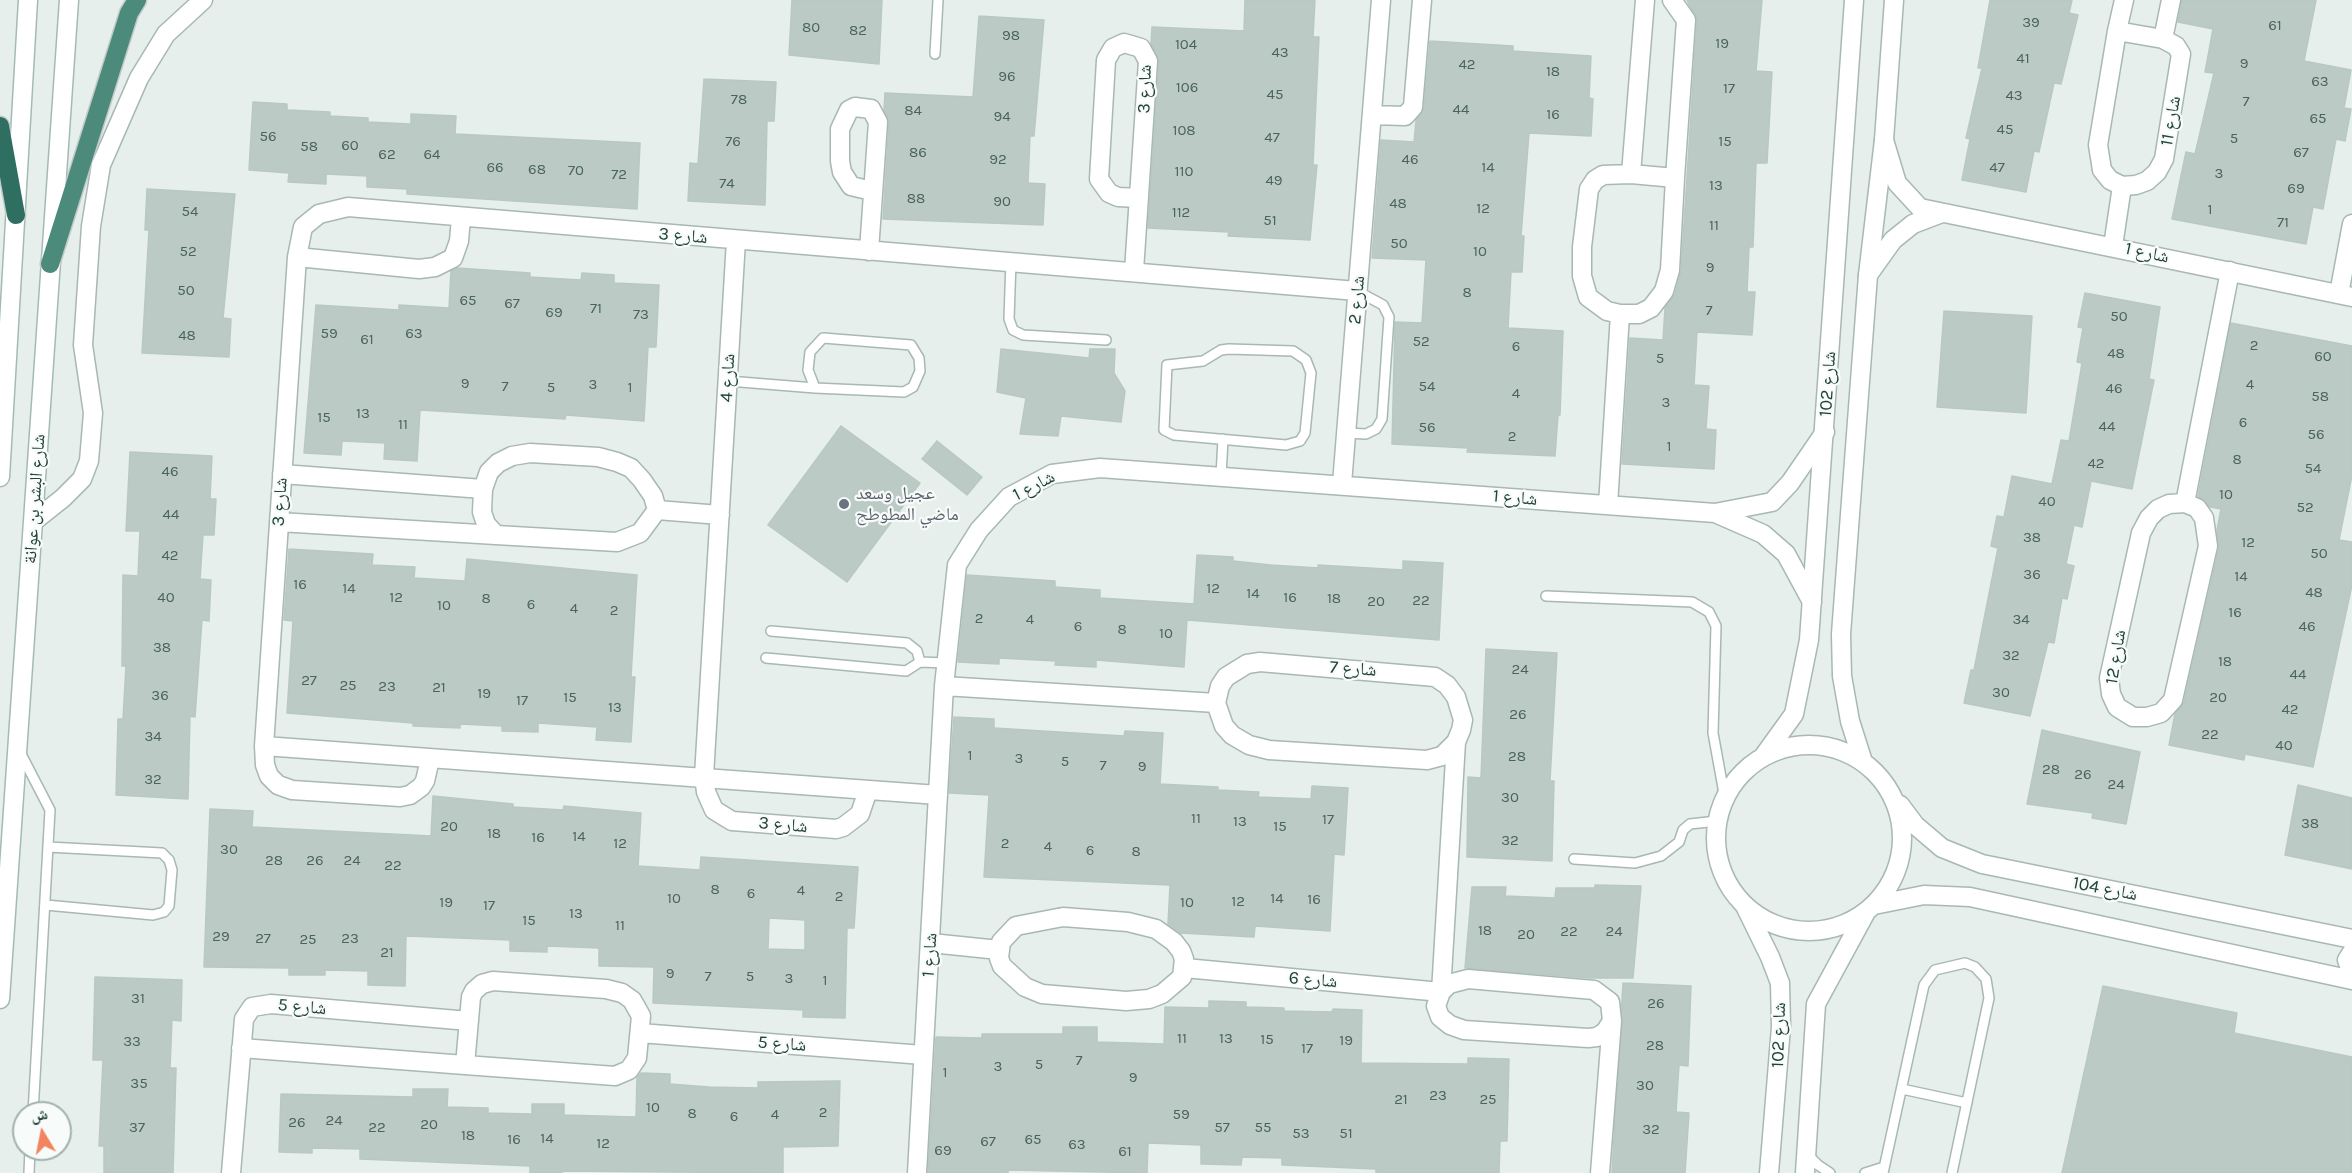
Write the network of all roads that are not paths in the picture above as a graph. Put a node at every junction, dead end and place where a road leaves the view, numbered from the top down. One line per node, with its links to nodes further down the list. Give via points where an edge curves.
1 (28, 0): 26 (street, شارع البشر بن عوانة)
2 (69, 0): 34 (street, شارع البشر بن عوانة)
3 (137, 0): 34 (highway, via 129,13)
4 (202, 0): 58 (street, via 166,34 139,78 101,165 91,226 83,345 93,413 89,461 82,479)
5 (938, 0): 16 (lane)
6 (1381, 0): 17 (street, شارع 2)
7 (1422, 0): 17 (street, via 1413,106 1405,116)
8 (1645, 0): 20 (street)
9 (1672, 0): 21 (street, via 1686,20)
10 (1854, 0): 44 (street, شارع 102)
11 (1894, 0): 19 (street, شارع 102)
12 (2124, 0): 14 (street)
13 (2171, 0): 15 (street)
14 (2117, 31): 15 (street); 22 (street, via 2098,145 2102,170)
15 (2163, 39): 22 (street, شارع 11, via 2181,54 2164,159 2147,181)
16 (935, 54)
17 (1372, 115): 38 (street, شارع 2)
18 (0, 126): 26 (highway)
19 (1884, 140): 25 (street, شارع 1, via 1897,183 1920,208); 37 (street, شارع 102)
20 (1631, 174): 21 (street); 40 (street, via 1603,175 1595,180 1589,189 1582,247 1582,276 1588,297 1607,311)
21 (1675, 178): 40 (street, via 1670,270 1664,291 1651,308 1639,314)
22 (2122, 186): 30 (street)
23 (872, 191): 31 (street)
24 (1139, 198): 24 (street, شارع 3, via 1148,61 1141,48 1124,43 1113,48 1106,60 1099,179 1109,193); 35 (street, شارع 3)
25 (1942, 213): 30 (street, شارع 1); 37 (street, via 1914,224 1893,240)
26 (16, 215): 47 (street, شارع البشر بن عوانة)
27 (461, 218): 29 (street, شارع 3); 32 (street, شارع 3, via 348,207 329,210 303,227); 32 (street, via 453,258 435,267)
28 (2352, 224): 39 (street)
29 (736, 240): 31 (street, شارع 3); 42 (street, شارع 4)
30 (2113, 246): 36 (street, شارع 1)
31 (869, 251): 33 (street, شارع 3)
32 (297, 257): 48 (street, شارع 3)
33 (1011, 261): 35 (street, شارع 3); 41 (lane, via 1009,319 1013,330 1023,335)
34 (50, 264): 58 (street, شارع البشر بن عوانة)
35 (1134, 271): 38 (street, شارع 3)
36 (2230, 272): 39 (street, شارع 1); 53 (street)
37 (1868, 275): 74 (street, شارع 102, via 1841,634 1842,676)
38 (1358, 291): 45 (street, شارع 2); 45 (lane, via 1383,305 1389,317 1382,419 1376,429 1366,434)
39 (2345, 296)
40 (1620, 314): 54 (street)
41 (1106, 340)
42 (728, 381): 43 (lane); 57 (street, شارع 4)
43 (815, 388): 43 (lane, via 904,393 913,387 920,372 919,358 912,345 823,338 810,352 808,370)
44 (1825, 432): 56 (street, شارع 1, via 1772,502); 62 (street, شارع 102)
45 (1347, 433): 51 (street, شارع 2)
46 (1223, 439): 46 (lane, via 1286,445 1300,441 1305,429 1311,373 1306,360 1293,351 1225,350 1203,361 1167,365 1164,430 1174,435); 49 (lane)
47 (2, 443): 50 (street, شارع البشر بن عوانة)
48 (282, 474): 52 (street); 59 (street, شارع 3)
49 (1221, 476): 51 (street, شارع 1); 66 (street, شارع 1, via 1100,468 1052,474 1009,497 979,530 957,565)
50 (0, 477)
51 (1342, 484): 54 (street, شارع 1)
52 (483, 489): 55 (street, via 489,472 512,456 530,453 598,457 631,468 653,496); 60 (street, via 482,512)
53 (2185, 503): 53 (street, شارع 12, via 2158,508 2141,533 2109,678 2117,707 2133,717 2161,713 2173,700 2208,546 2204,518 2197,508)
54 (1608, 505): 56 (street, شارع 1)
55 (657, 510): 57 (street); 60 (street, via 640,533 618,542)
56 (1715, 513): 62 (street, شارع 1, via 1763,534 1786,554)
57 (720, 515): 75 (street, شارع 4)
58 (34, 521): 71 (street, شارع البشر بن عوانة)
59 (279, 522): 60 (street); 70 (street, شارع 3)
60 (496, 535)
61 (1546, 596): 79 (lane, via 1692,602 1709,612 1716,626 1713,733)
62 (1812, 602): 72 (street, شارع 102, via 1809,640 1794,714)
63 (771, 632): 65 (lane, via 907,643 917,651)
64 (766, 658): 65 (lane, via 906,671)
65 (920, 662): 66 (lane)
66 (946, 663): 67 (street, شارع 1)
67 (944, 686): 68 (street); 78 (street, شارع 1)
68 (1216, 703): 69 (street, via 1224,726 1232,735 1269,750 1427,760 1442,756); 69 (street, شارع 7, via 1226,677 1247,664 1423,674 1447,685 1456,697 1463,720)
69 (1456, 742): 93 (street, شارع 7)
70 (264, 747): 73 (street); 73 (street, شارع 3, via 269,776 278,785 400,797 410,795 425,781)
71 (18, 749): 81 (lane, via 50,810); 94 (street, شارع البشر بن عوانة)
72 (1763, 757): 74 (street, via 1787,747 1814,745 1839,750); 79 (street, via 1741,775)
73 (430, 759): 75 (street)
74 (1863, 762): 76 (street)
75 (704, 776): 77 (street); 77 (street, شارع 3, via 709,802 719,815 732,821 836,829 860,814)
76 (1887, 786): 85 (street, via 1898,809 1903,835 1900,860 1890,884); 86 (street, شارع 104, via 1915,825 1942,848 1983,864)
77 (868, 790): 78 (street)
78 (938, 795): 87 (street, شارع 1)
79 (1725, 799): 80 (street)
80 (1718, 821): 82 (lane, via 1690,824 1679,842 1661,856 1635,863); 84 (street, via 1716,844 1720,866)
81 (48, 847): 83 (lane); 83 (lane, via 162,853 172,870 169,906 153,915)
82 (1574, 860)
83 (46, 904): 102 (lane)
84 (1744, 905): 85 (street, via 1766,920 1791,929 1818,931 1844,924); 109 (street, شارع 102, via 1780,983 1781,1027)
85 (1871, 908): 92 (street, شارع 104, via 1924,895 1970,897); 104 (street, شارع 102, via 1816,1004)
86 (2352, 939)
87 (932, 943): 88 (street); 99 (street, شارع 1)
88 (999, 950): 90 (street, via 1006,934 1016,926 1042,919 1128,922 1156,929 1174,942); 90 (street, via 1007,974 1042,994 1126,1002 1149,999 1173,987)
89 (2352, 952): 91 (street, via 2347,960)
90 (1185, 968): 93 (street, شارع 6)
91 (2352, 974)
92 (2352, 980)
93 (1442, 992): 96 (street, via 1449,984 1468,979 1584,988 1607,999); 96 (street, via 1436,1006 1440,1017 1464,1030 1588,1038 1598,1037)
94 (0, 999)
95 (469, 1021): 97 (street, via 474,991 493,981 622,993 632,1000 641,1016); 98 (street, شارع 5, via 261,1004 246,1013); 100 (street)
96 (1612, 1021): 108 (street)
97 (640, 1033): 99 (street, شارع 5); 100 (street, via 637,1058 629,1070 615,1077)
98 (241, 1048): 100 (street); 106 (street, شارع 5)
99 (923, 1055): 107 (street, شارع 1)
100 (465, 1065)
101 (1902, 1089): 103 (lane); 103 (lane, via 1924,985 1935,970 1965,963 1986,979 1989,998); 105 (lane)
102 (34, 1101)
103 (1967, 1103): 113 (lane)
104 (1806, 1153): 110 (street, شارع 102); 111 (lane)
105 (1884, 1170): 112 (lane)
106 (231, 1173)
107 (917, 1173)
108 (1600, 1173)
109 (1769, 1173)
110 (1805, 1173)
111 (1830, 1173)
112 (1865, 1173)
113 (1952, 1173)

